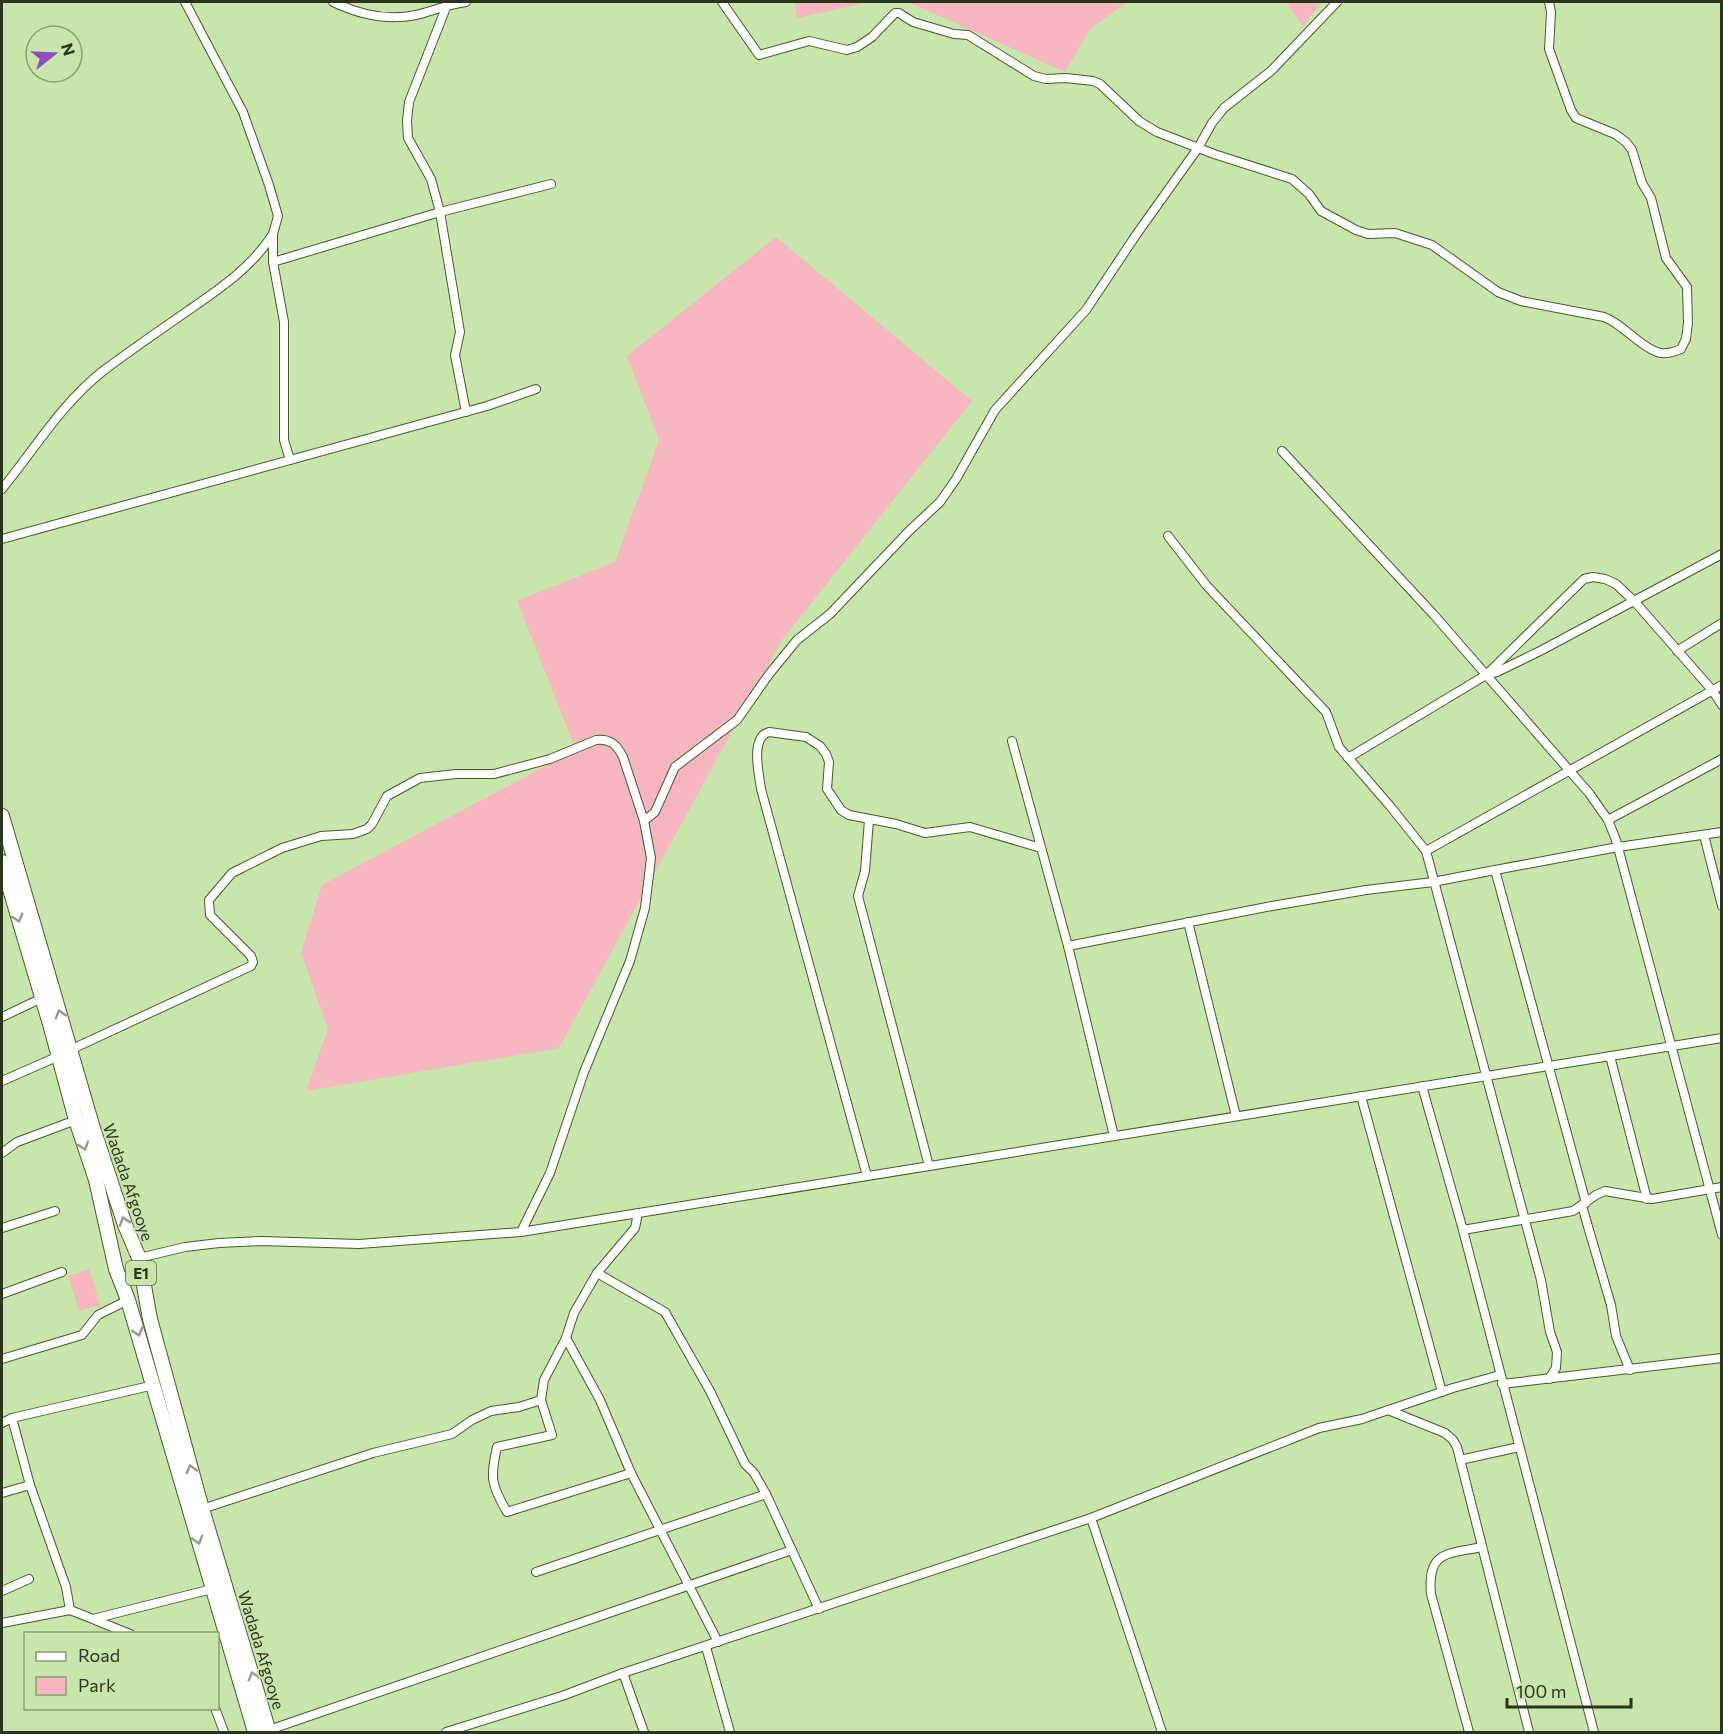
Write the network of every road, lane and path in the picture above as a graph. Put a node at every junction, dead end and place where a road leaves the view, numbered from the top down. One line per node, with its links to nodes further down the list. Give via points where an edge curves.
1 (185, 2): 11 (street, via 243,112 278,216)
2 (333, 2): 7 (street, via 353,12 387,16 415,15)
3 (466, 2): 7 (street)
4 (722, 2): 8 (street, via 759,55 809,41 847,50 872,37 899,13 913,22 968,35 1034,76 1100,84 1139,121)
5 (1336, 2): 8 (street, via 1270,71 1224,108)
6 (1549, 2): 8 (street, via 1549,49 1571,110 1576,118 1626,141 1632,150 1651,198 1666,258 1687,287 1688,323 1682,349 1658,353 1604,317 1521,301 1498,292 1432,245 1395,233 1368,234 1356,230 1321,211 1292,179)
7 (447, 5): 10 (street, via 409,102 406,121 408,138 431,179)
8 (1198, 148): 35 (street, via 1086,310 995,410 940,502 830,614 797,640 737,720 675,767 655,812)
9 (550, 184): 10 (street)
10 (440, 212): 12 (street); 14 (street, via 459,332 454,355)
11 (273, 234): 12 (street); 17 (street, via 247,267 101,373 62,412)
12 (273, 262): 16 (street, via 284,322 284,440)
13 (536, 389): 14 (street)
14 (466, 412): 16 (street)
15 (1282, 451): 24 (street)
16 (290, 460): 19 (street)
17 (2, 489)
18 (1168, 536): 29 (street, via 1207,586 1326,712 1339,747)
19 (2, 539)
20 (1722, 554): 21 (street)
21 (1635, 602): 23 (street); 24 (street); 24 (street, via 1605,579 1584,579)
22 (1722, 622): 23 (street)
23 (1677, 651): 26 (street)
24 (1486, 675): 29 (street); 31 (street)
25 (1722, 686): 26 (street)
26 (1712, 690): 27 (street); 31 (street)
27 (1722, 705)
28 (1012, 741): 39 (street)
29 (1348, 758): 40 (street)
30 (1722, 759): 34 (street)
31 (1570, 772): 34 (street); 40 (street)
32 (2, 816): 51 (highway, Wadada Afgooye / E1, one-way to 32)
33 (869, 819): 39 (street, via 925,833 970,827); 62 (street, via 865,871 858,896); 63 (street, via 841,810 829,794 829,762 812,740 769,732 759,738 761,789)
34 (1608, 820): 38 (street)
35 (644, 821): 51 (street, via 624,757 614,744 603,739 494,774 420,778 387,796 367,829 321,836 282,848 232,873 213,893 208,900 210,915 250,956 251,966); 73 (street, via 651,858 645,908 630,961 584,1072 550,1173)
36 (1722, 832): 37 (street)
37 (1704, 835): 38 (street); 44 (street)
38 (1618, 847): 42 (street); 50 (street)
39 (1041, 848): 46 (street)
40 (1426, 851): 43 (street)
41 (2, 862): 47 (highway, Wadada Afgooye / E1, one-way to 47)
42 (1495, 870): 43 (street); 53 (street)
43 (1433, 882): 45 (street); 54 (street)
44 (1722, 906)
45 (1188, 922): 46 (street); 58 (street)
46 (1068, 946): 60 (street)
47 (42, 998): 48 (street); 51 (highway, Wadada Afgooye / E1)
48 (2, 1017)
49 (1722, 1038): 50 (street)
50 (1670, 1046): 52 (street); 65 (street)
51 (64, 1053): 55 (street); 59 (highway, Wadada Afgooye / E1); 76 (highway, Wadada Afgooye / E1, one-way to 51)
52 (1610, 1056): 53 (street); 66 (street)
53 (1548, 1065): 54 (street); 67 (street)
54 (1487, 1075): 56 (street); 70 (street)
55 (2, 1081)
56 (1422, 1086): 57 (street); 72 (street)
57 (1361, 1096): 58 (street); 90 (street)
58 (1236, 1116): 60 (street)
59 (76, 1120): 61 (street, via 17,1142); 75 (highway, Wadada Afgooye / E1, one-way to 75, via 96,1180)
60 (1114, 1136): 62 (street)
61 (2, 1153)
62 (929, 1166): 63 (street)
63 (867, 1176): 69 (street)
64 (1722, 1187): 65 (street)
65 (1709, 1188): 66 (street); 74 (street)
66 (1647, 1199): 67 (street, via 1605,1191)
67 (1584, 1204): 70 (street, via 1573,1211); 85 (street, via 1616,1336)
68 (55, 1211): 71 (street)
69 (638, 1213): 73 (street); 78 (street, via 635,1228)
70 (1524, 1219): 72 (street); 87 (street, via 1557,1352 1556,1368)
71 (2, 1228)
72 (1463, 1230): 86 (street)
73 (521, 1232): 76 (street, via 358,1244 205,1244)
74 (1722, 1235)
75 (112, 1256): 76 (highway, via 124,1249); 79 (highway, Wadada Afgooye / E1)
76 (138, 1258): 79 (highway, via 130,1274); 101 (highway, Wadada Afgooye / E1, one-way to 76, via 150,1318)
77 (62, 1272): 80 (street)
78 (597, 1273): 82 (street, via 574,1313); 100 (street, via 665,1312 710,1391 745,1464)
79 (118, 1275): 81 (highway, Wadada Afgooye / E1)
80 (2, 1294)
81 (129, 1300): 84 (street, via 98,1315 82,1335); 89 (highway, Wadada Afgooye / E1, one-way to 89)
82 (566, 1338): 91 (street, via 544,1380); 97 (street, via 600,1400)
83 (1722, 1358): 85 (street)
84 (2, 1359)
85 (1630, 1370): 87 (street)
86 (1500, 1375): 88 (street); 90 (street)
87 (1549, 1379): 88 (street)
88 (1502, 1384): 95 (street)
89 (154, 1385): 93 (street); 109 (highway, Wadada Afgooye / E1, one-way to 109)
90 (1442, 1392): 92 (street)
91 (541, 1400): 97 (street, via 552,1435 497,1447 491,1474 497,1496 507,1512); 101 (street, via 491,1411 452,1434 373,1453)
92 (1388, 1410): 96 (street, via 1445,1433 1455,1443); 102 (street, via 1301,1434)
93 (12, 1418): 94 (street); 98 (street)
94 (2, 1423)
95 (1519, 1448): 96 (street); 129 (street)
96 (1460, 1460): 104 (street)
97 (631, 1473): 103 (street)
98 (30, 1485): 99 (street); 112 (street, via 66,1587)
99 (2, 1493)
100 (766, 1494): 103 (street); 105 (street)
101 (202, 1509): 122 (highway, Wadada Afgooye / E1, one-way to 101)
102 (1091, 1518): 111 (street); 126 (street)
103 (660, 1529): 106 (street); 108 (street)
104 (1482, 1547): 127 (street, via 1436,1560 1430,1581); 128 (street)
105 (792, 1550): 108 (street); 111 (street)
106 (536, 1572)
107 (29, 1580): 110 (street)
108 (689, 1587): 116 (street); 122 (street)
109 (212, 1589): 113 (street); 122 (highway, Wadada Afgooye / E1)
110 (2, 1591)
111 (819, 1609): 116 (street)
112 (70, 1610): 113 (street); 114 (street)
113 (93, 1619): 115 (street)
114 (2, 1623)
115 (125, 1632)
116 (718, 1642): 117 (street)
117 (706, 1647): 118 (street); 125 (street)
118 (623, 1673): 120 (street); 124 (street)
119 (216, 1710): 121 (street)
120 (458, 1730): 123 (street)
121 (224, 1732)
122 (264, 1732)
123 (446, 1732)
124 (644, 1732)
125 (730, 1732)
126 (1162, 1732)
127 (1469, 1732)
128 (1529, 1732)
129 (1594, 1732)

